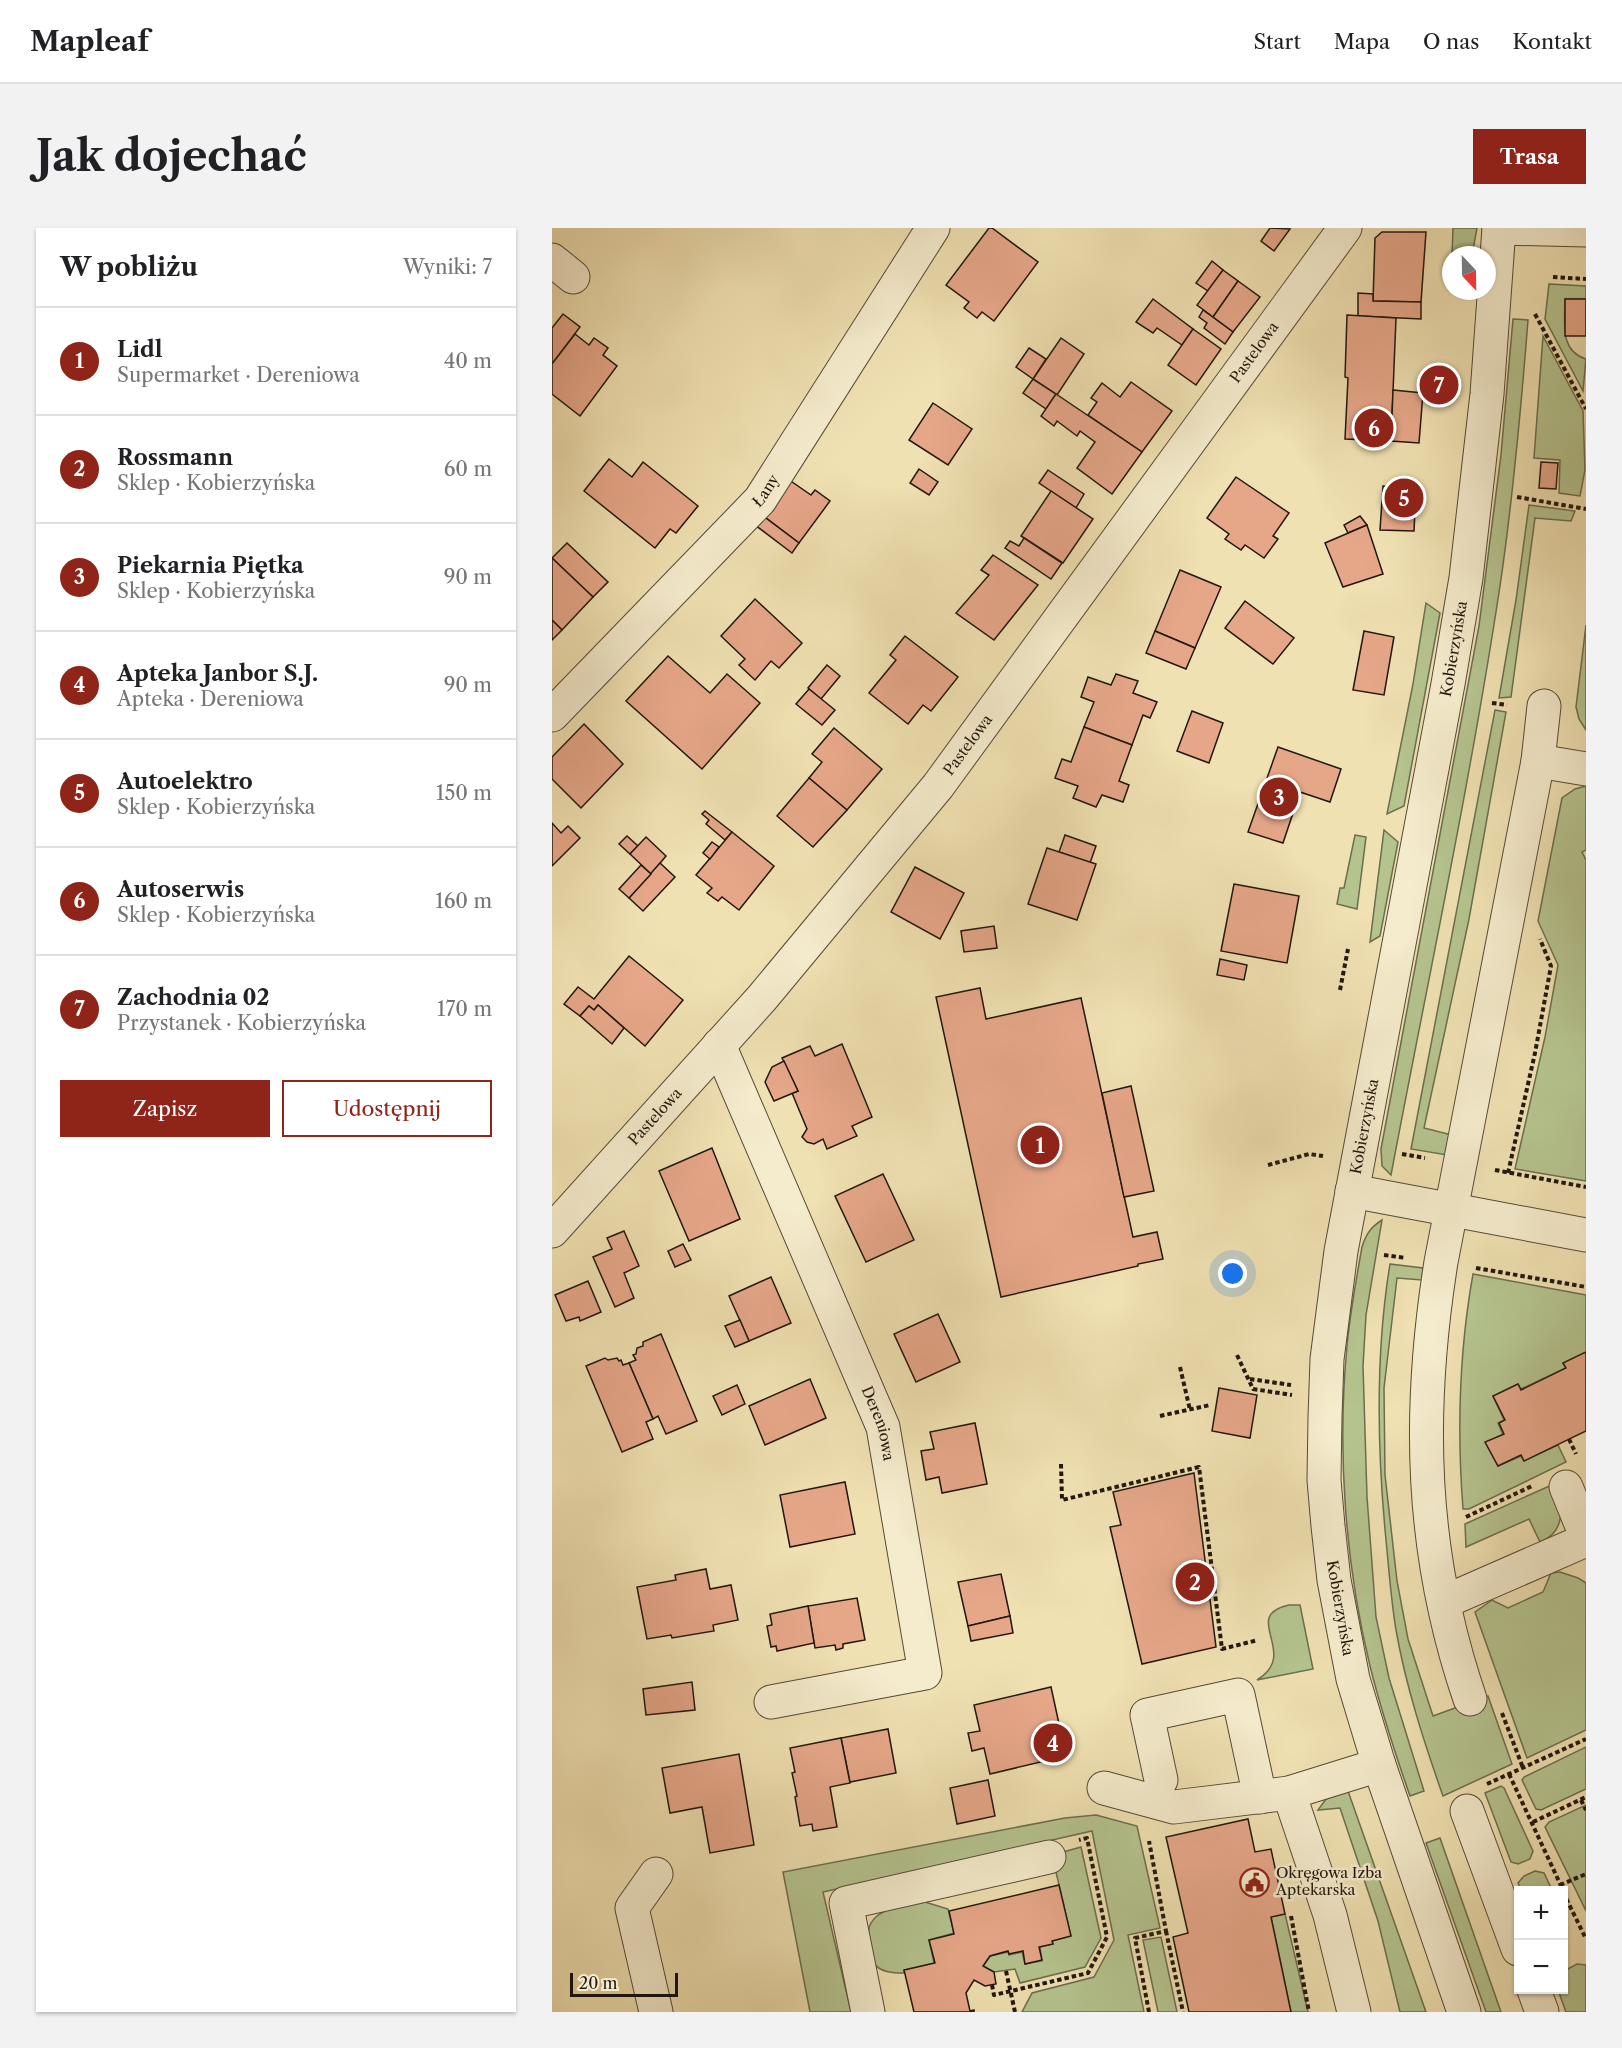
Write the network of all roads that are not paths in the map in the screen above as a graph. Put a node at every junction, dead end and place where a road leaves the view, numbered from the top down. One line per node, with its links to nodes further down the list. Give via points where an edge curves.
1 (933, 228): 6 (street, Łany, via 760,500)
2 (1345, 228): 9 (street, Pastelowa, via 938,786)
3 (1499, 228): 4 (street); 10 (street, Kobierzyńska, via 1479,480 1466,578)
4 (1586, 230)
5 (1544, 706): 7 (street)
6 (552, 715)
7 (1538, 761): 8 (street); 11 (street)
8 (1586, 768)
9 (719, 1045): 12 (street, Pastelowa); 19 (street, Dereniowa, via 883,1427 925,1673)
10 (1352, 1191): 11 (street); 20 (street, Kobierzyńska, via 1327,1359 1324,1480 1344,1637)
11 (1451, 1210): 13 (street); 17 (street, via 1432,1319 1426,1416 1429,1504)
12 (552, 1231)
13 (1586, 1235)
14 (1552, 1485): 15 (street)
15 (1586, 1536)
16 (1586, 1540): 17 (street)
17 (1444, 1602): 18 (street)
18 (1470, 1699)
19 (771, 1702)
20 (1379, 1765): 23 (street); 32 (street, Kobierzyńska)
21 (1161, 1780): 23 (street, via 1147,1715 1238,1695)
22 (1104, 1788): 23 (street, via 1174,1807)
23 (1275, 1795): 31 (street, via 1330,1915)
24 (1472, 1800): 27 (street)
25 (1049, 1857): 30 (street, via 846,1903)
26 (656, 1874): 29 (street, via 632,1908)
27 (1515, 1940)
28 (1536, 1994): 33 (street)
29 (656, 2012)
30 (868, 2012)
31 (1354, 2012)
32 (1464, 2012)
33 (1542, 2012)

